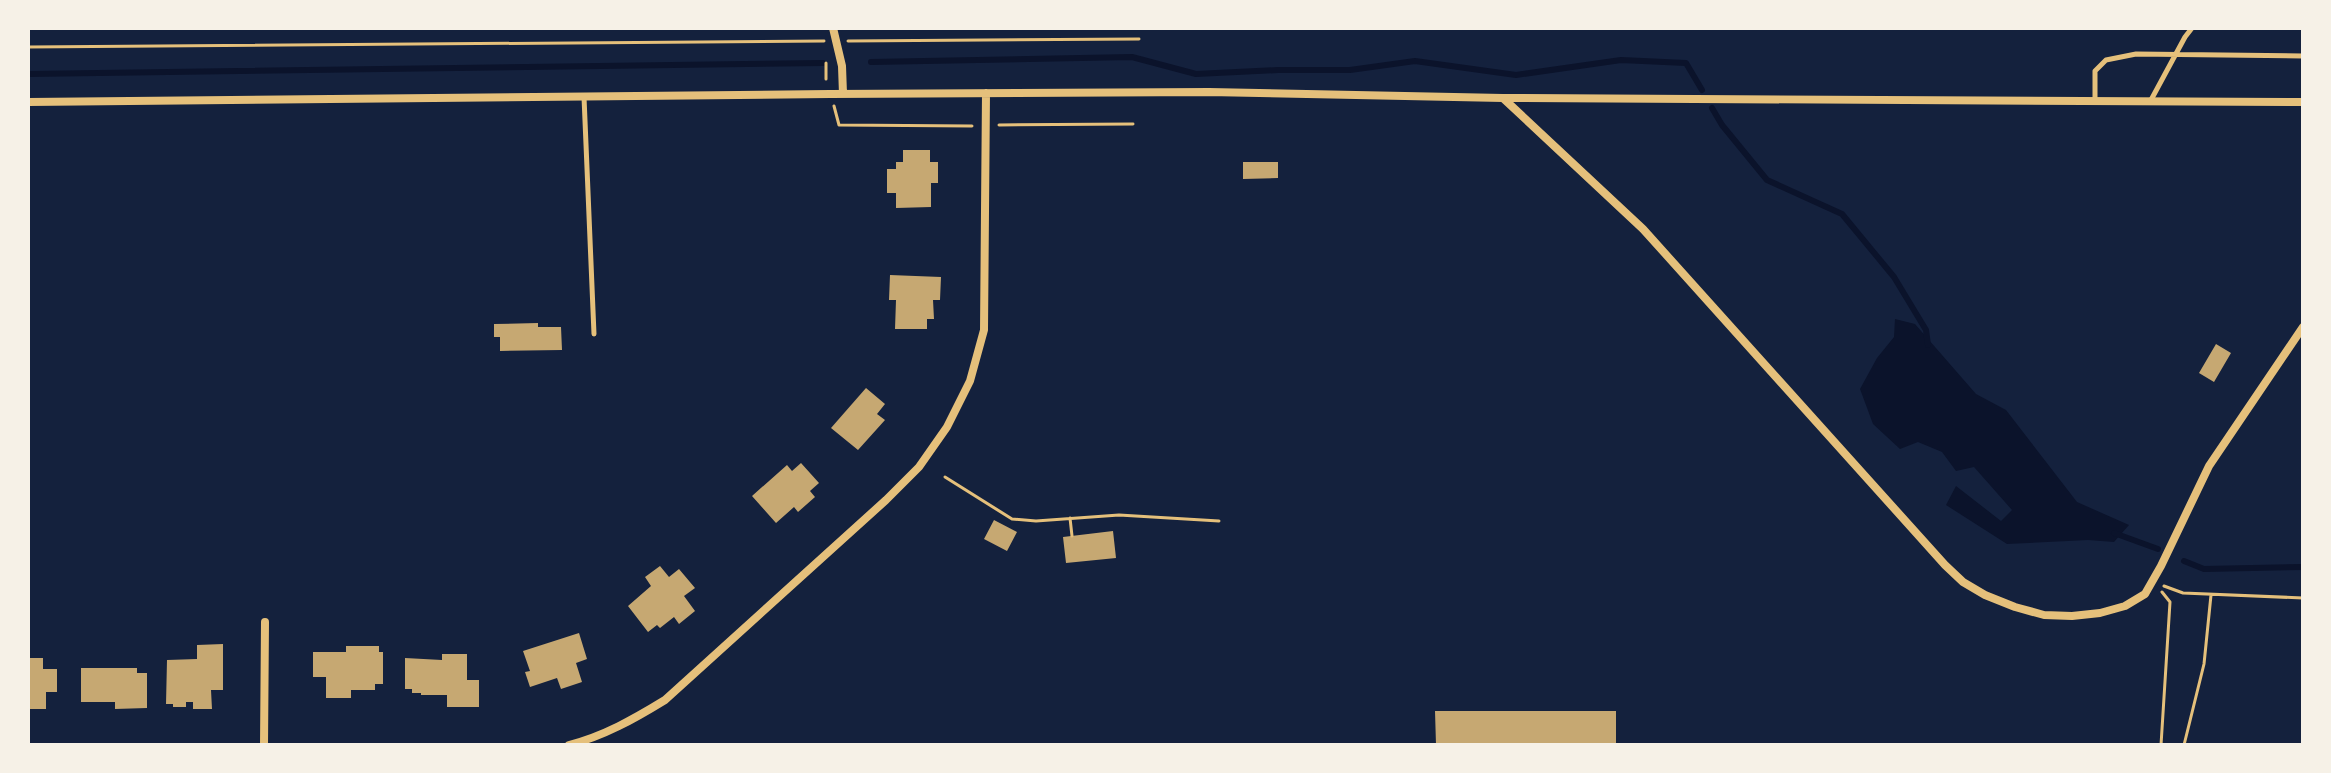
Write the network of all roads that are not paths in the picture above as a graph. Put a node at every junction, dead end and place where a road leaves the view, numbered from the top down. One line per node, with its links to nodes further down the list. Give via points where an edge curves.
1 (833, 28): 6 (street)
2 (2192, 28): 3 (lane)
3 (2176, 55): 4 (lane); 9 (lane, via 2106,60 2095,71); 10 (lane)
4 (2303, 56)
5 (986, 93): 6 (street); 8 (street); 17 (street, via 984,330 970,381 947,427 919,467 886,500 665,700 593,739)
6 (843, 94): 7 (street)
7 (584, 96): 11 (street); 14 (lane)
8 (1503, 98): 9 (street); 13 (street, via 1643,229 1945,565 1963,582 2015,607 2072,616 2125,606 2145,594 2209,466)
9 (2095, 100): 10 (street)
10 (2151, 100): 12 (street)
11 (28, 102)
12 (2303, 102)
13 (2303, 327)
14 (594, 334)
15 (265, 622): 16 (street)
16 (264, 745)
17 (569, 745)

